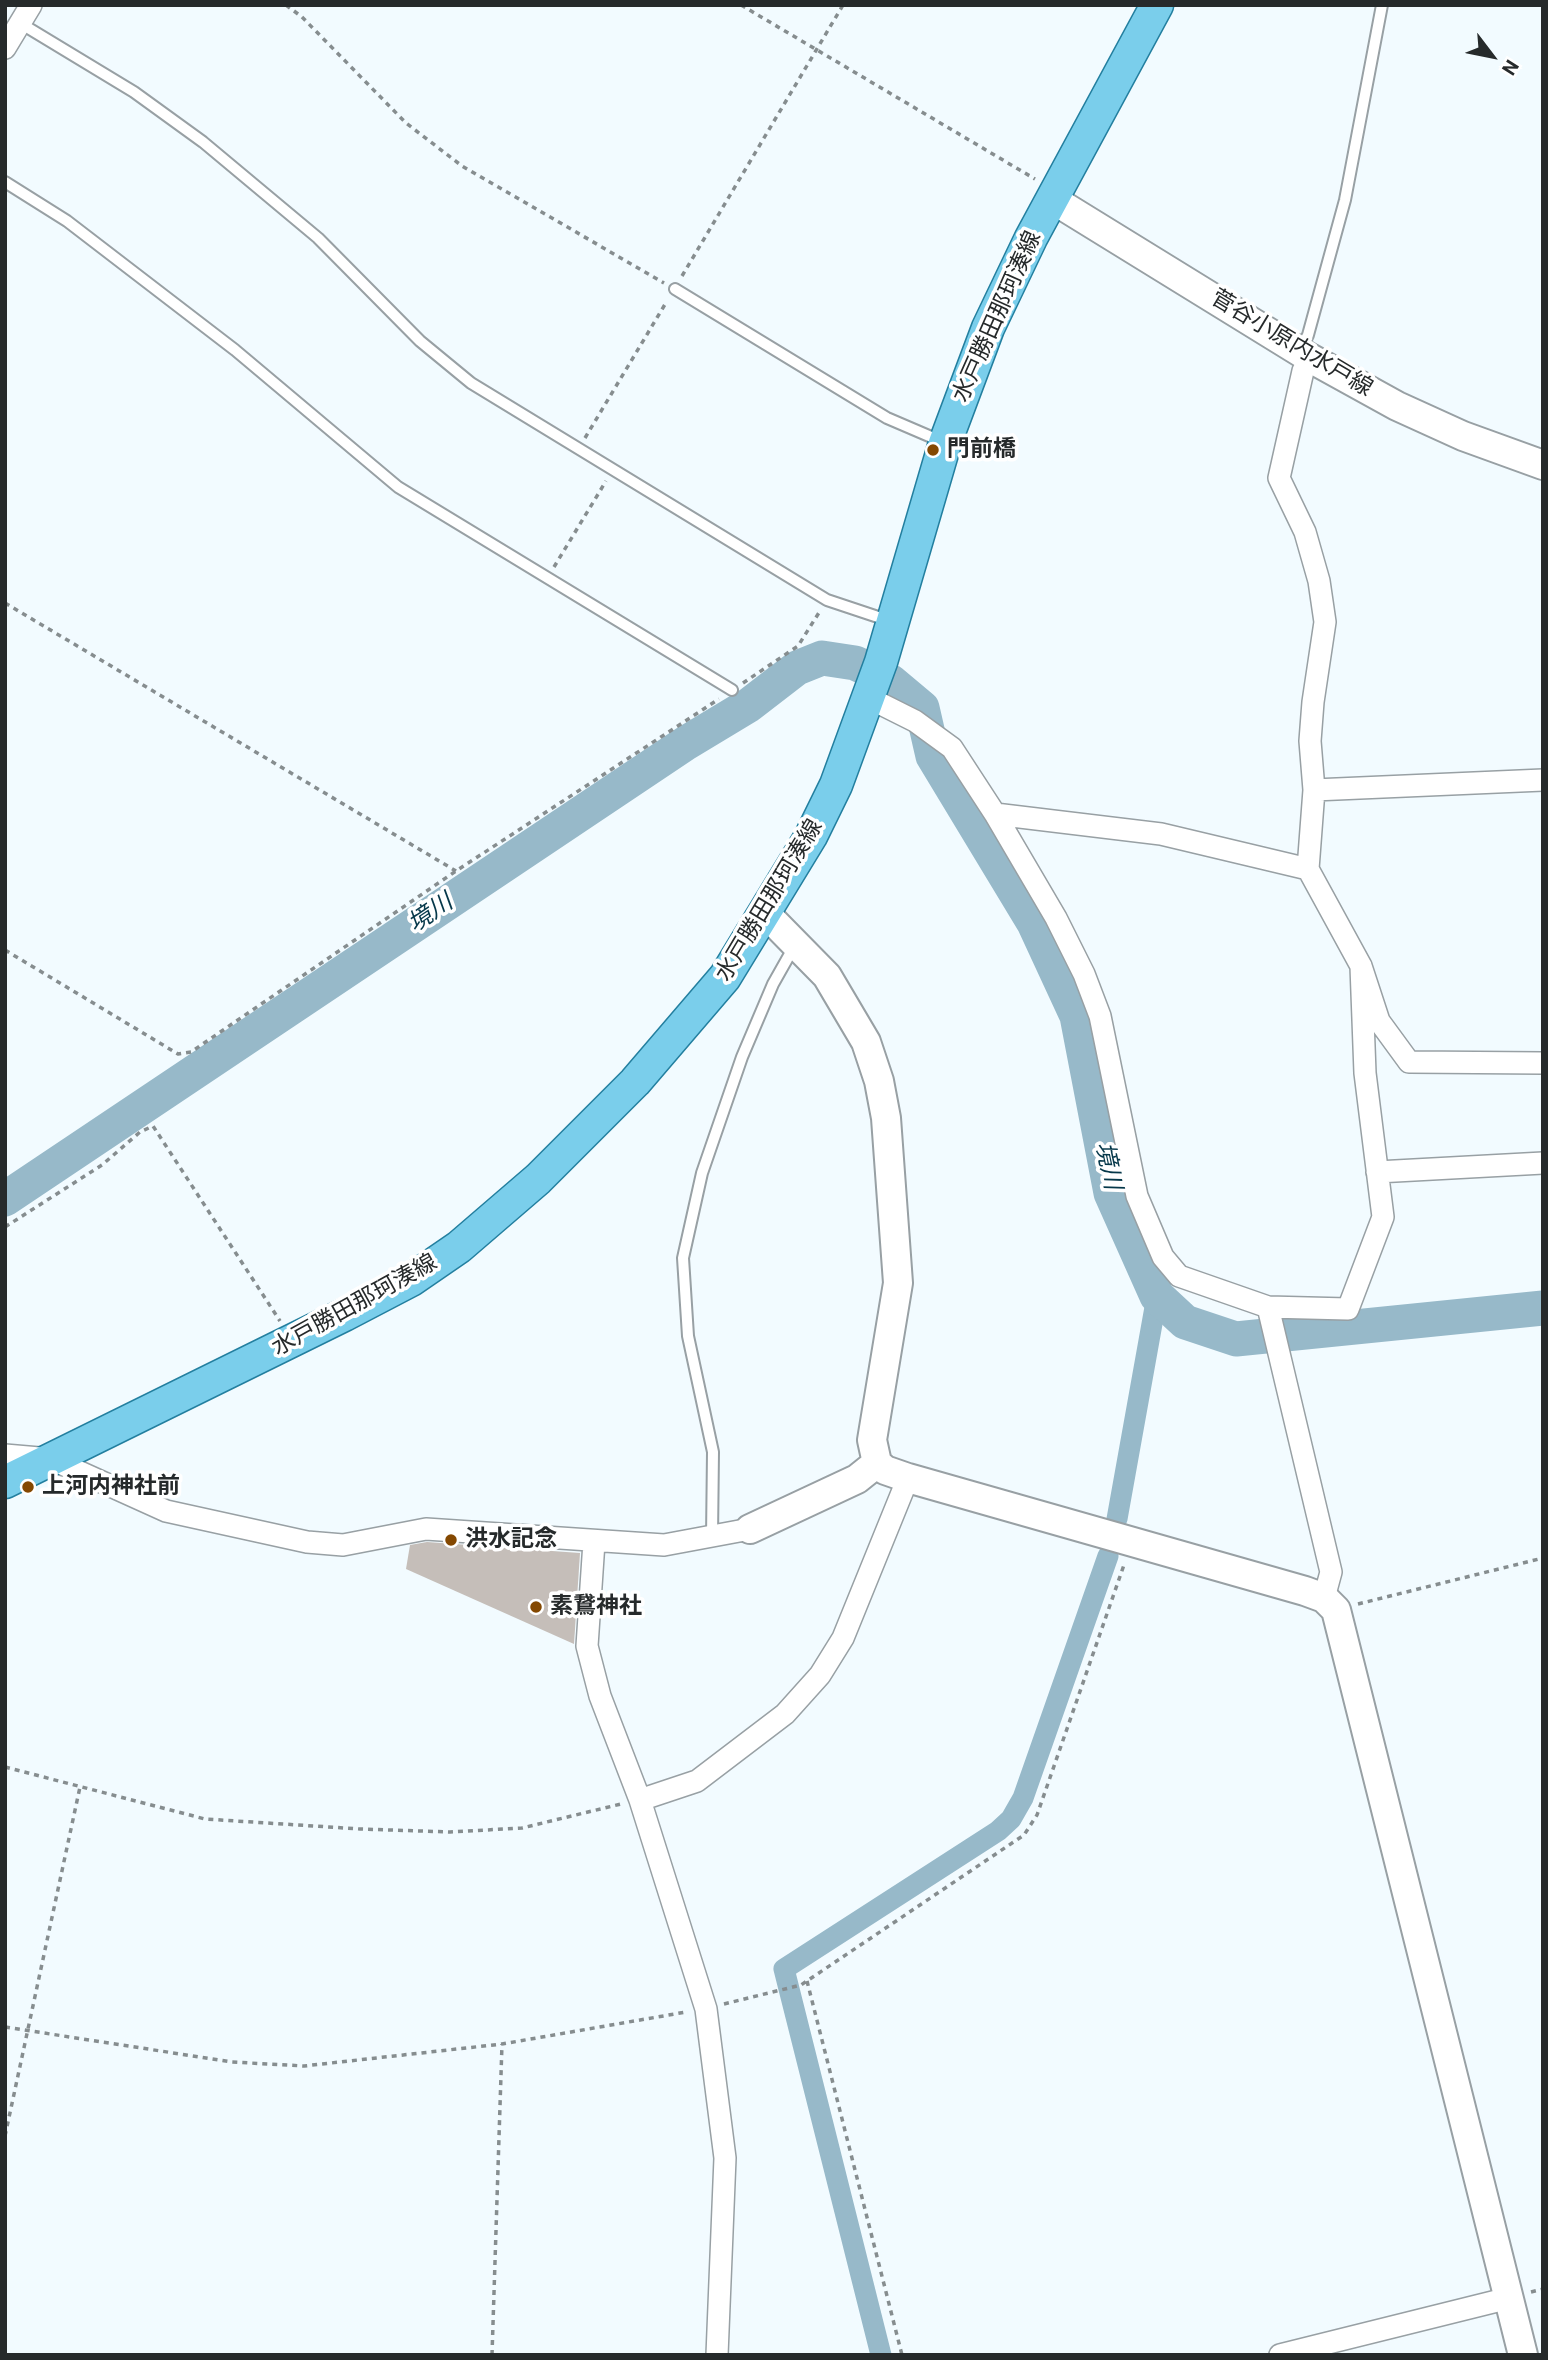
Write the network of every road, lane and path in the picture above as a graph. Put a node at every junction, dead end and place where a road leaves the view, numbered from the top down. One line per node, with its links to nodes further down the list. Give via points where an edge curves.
1 (286, 5): 11 (path, via 407,123 462,166)
2 (741, 5): 8 (path)
3 (843, 5): 8 (path)
4 (1157, 5): 10 (main road, 水戸勝田那珂湊線)
5 (1382, 5): 12 (lane, via 1345,200)
6 (26, 14): 7 (street); 14 (lane, via 203,142 318,238 420,341 471,383)
7 (5, 48)
8 (816, 50): 10 (path, via 1041,182); 11 (path)
9 (5, 182): 17 (lane, via 67,221 235,350 398,487)
10 (1052, 199): 12 (street, 菅谷小原内水戸線); 13 (main road, 水戸勝田那珂湊線, via 988,328)
11 (674, 289): 13 (lane, via 887,418); 14 (path)
12 (1305, 354): 15 (street, 菅谷小原内水戸線, via 1396,406); 24 (street, via 1279,478 1304,532 1325,622 1310,741)
13 (946, 443): 20 (main road, 水戸勝田那珂湊線)
14 (578, 449): 16 (lane)
15 (1543, 465)
16 (613, 470): 17 (path); 18 (lane)
17 (547, 577): 21 (lane)
18 (827, 600): 20 (lane); 21 (path, via 799,646)
19 (5, 603): 27 (path)
20 (892, 622): 22 (main road, 水戸勝田那珂湊線)
21 (732, 691): 27 (path)
22 (869, 698): 25 (street, via 915,721 952,748); 28 (main road, 水戸勝田那珂湊線, via 825,809)
23 (1543, 780): 24 (street)
24 (1314, 790): 26 (street)
25 (995, 814): 26 (street, via 1161,834); 36 (street, via 1084,974 1100,1016 1137,1196 1163,1257 1179,1276)
26 (1308, 869): 31 (street)
27 (456, 872): 30 (path, via 191,1052 178,1054)
28 (766, 914): 29 (street); 37 (main road, 水戸勝田那珂湊線, via 701,1008 538,1179 459,1247 411,1280)
29 (796, 943): 40 (street, via 848,1007 866,1042 886,1118 898,1283 872,1440); 44 (lane, via 742,1057 702,1172 683,1258 688,1336 713,1452)
30 (5, 950)
31 (1361, 966): 32 (street, via 1379,1021 1409,1062); 34 (street, via 1365,1073)
32 (1543, 1063)
33 (1543, 1163): 34 (street)
34 (1377, 1172): 36 (street, via 1383,1217 1348,1309)
35 (5, 1227): 37 (path, via 153,1126)
36 (1270, 1315): 48 (street, via 1331,1572)
37 (290, 1342): 39 (main road, 水戸勝田那珂湊線)
38 (5, 1455): 39 (street)
39 (51, 1459): 42 (main road, 水戸勝田那珂湊線); 45 (street, via 166,1511 307,1542 344,1545 426,1529)
40 (877, 1463): 41 (street); 43 (street, via 858,1479)
41 (908, 1478): 46 (street); 51 (street, via 843,1638 820,1675 785,1714 696,1781)
42 (5, 1482)
43 (750, 1529): 44 (street)
44 (712, 1536): 45 (street, via 664,1545)
45 (594, 1542): 51 (street, via 587,1646 600,1696)
46 (1132, 1542): 48 (street); 52 (path, via 1037,1815 1024,1835)
47 (1543, 1558): 48 (path)
48 (1330, 1604): 58 (street)
49 (5, 1767): 50 (path)
50 (80, 1787): 51 (path, via 205,1819 450,1832 522,1828); 55 (path)
51 (640, 1800): 53 (street)
52 (807, 1980): 53 (path); 61 (path)
53 (706, 2009): 56 (path); 60 (street, via 725,2158)
54 (5, 2027): 55 (path)
55 (27, 2032): 56 (path, via 232,2062 304,2066); 57 (path)
56 (502, 2044): 59 (path)
57 (5, 2136)
58 (1509, 2298): 62 (street); 63 (street)
59 (492, 2355)
60 (717, 2355)
61 (902, 2355)
62 (1280, 2355)
63 (1523, 2355)

